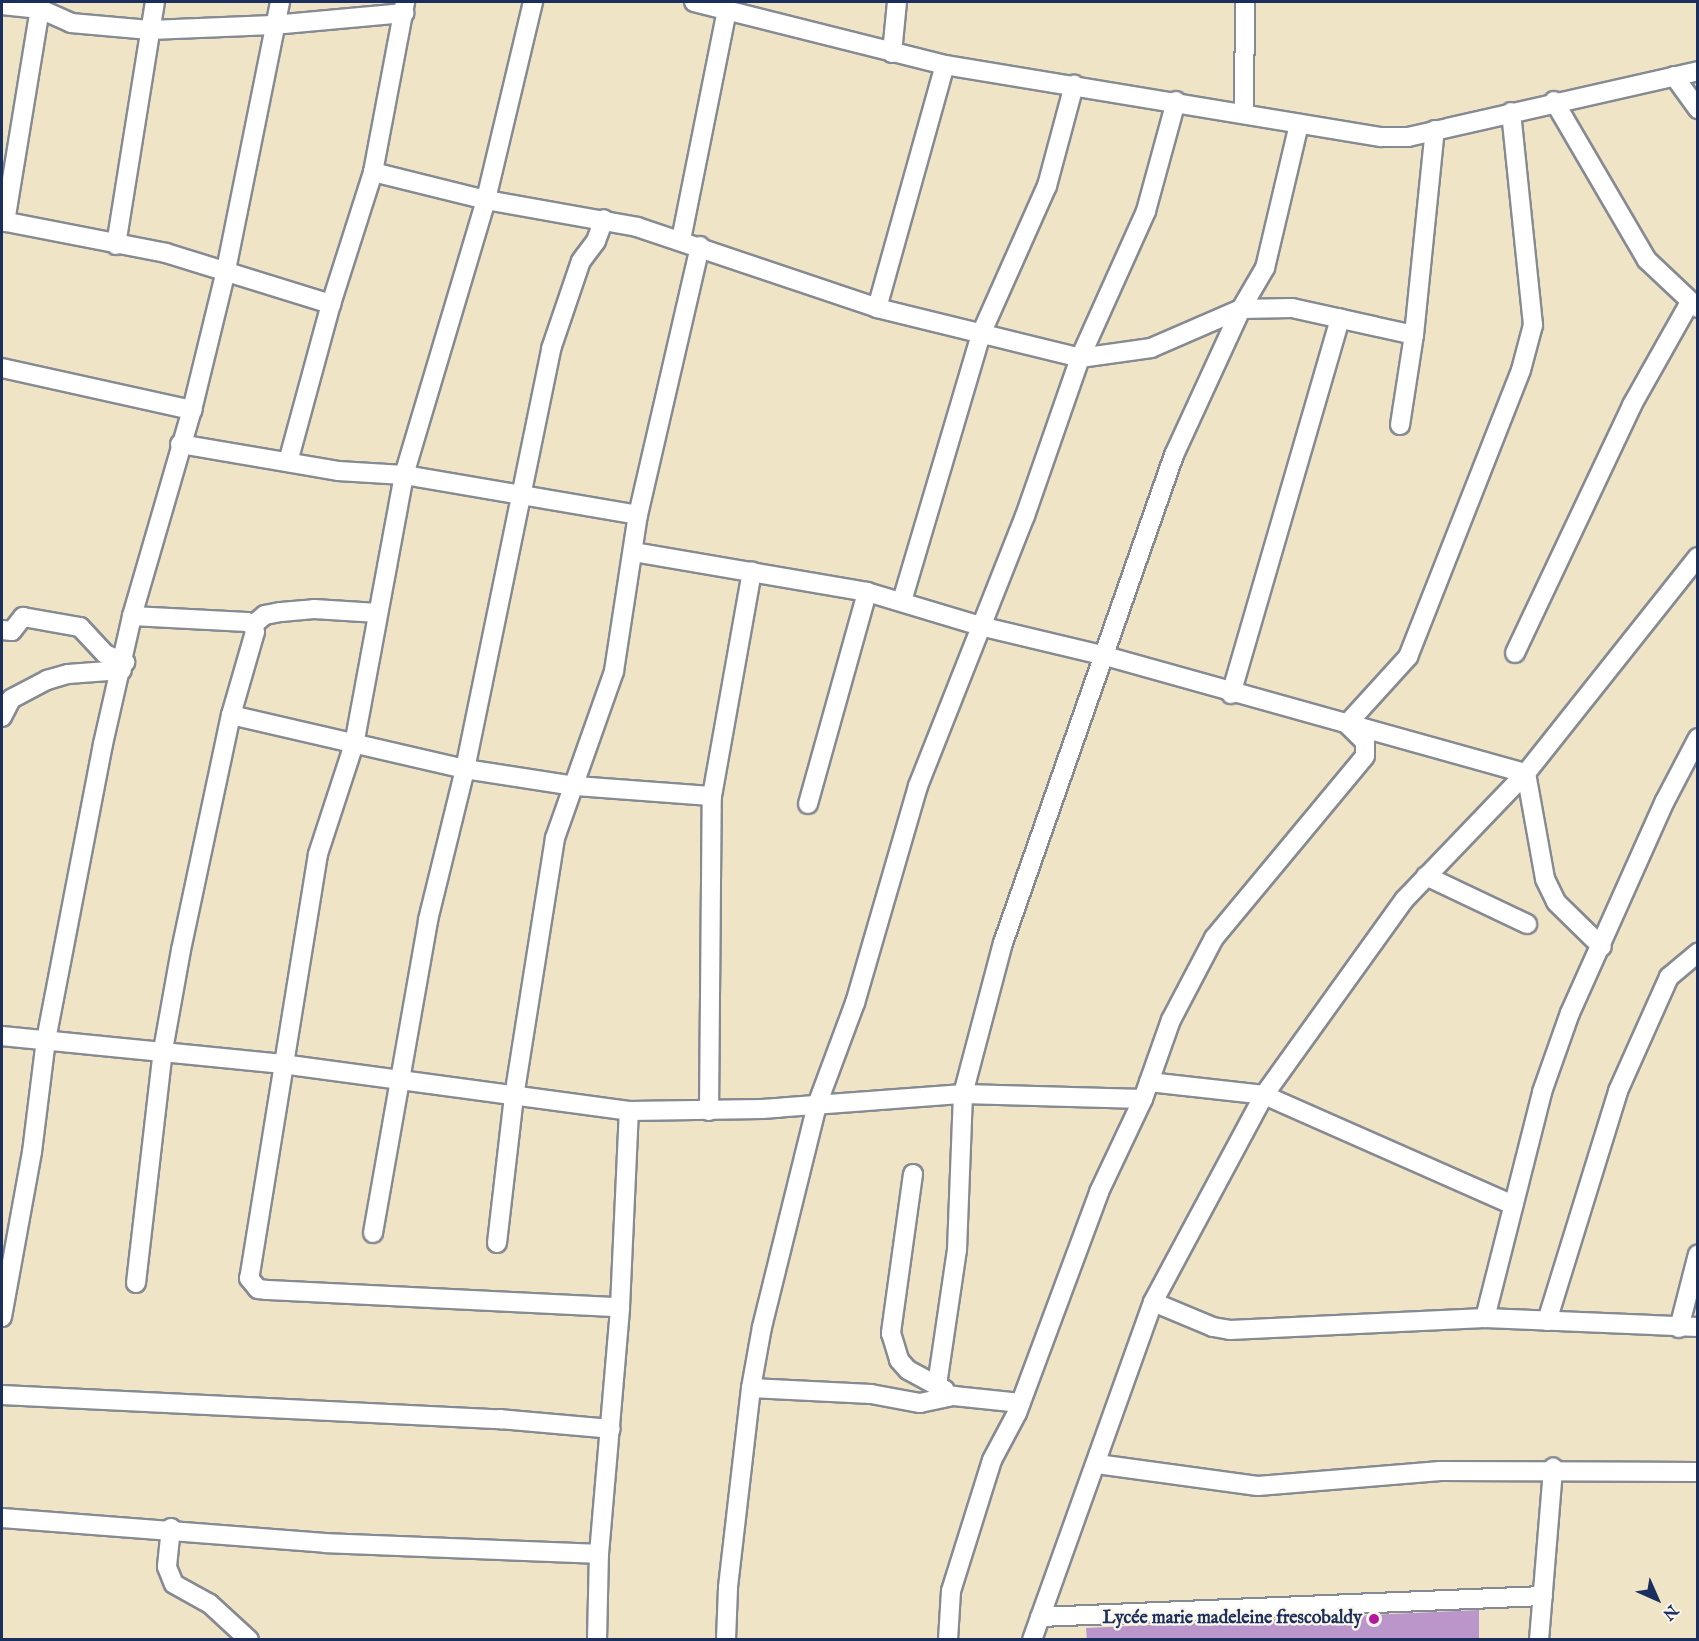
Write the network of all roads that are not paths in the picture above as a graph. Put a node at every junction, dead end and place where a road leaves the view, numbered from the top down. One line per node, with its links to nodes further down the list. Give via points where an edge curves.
1 (155, 2): 12 (street)
2 (280, 2): 11 (street)
3 (533, 2): 26 (street)
4 (694, 2): 10 (street)
5 (897, 2): 13 (street)
6 (1245, 2): 22 (street)
7 (2, 5): 9 (street)
8 (404, 7): 11 (street); 25 (street)
9 (40, 9): 12 (street, via 71,23); 28 (street)
10 (728, 10): 13 (street); 29 (street)
11 (273, 25): 12 (street); 32 (street)
12 (150, 30): 30 (street)
13 (892, 52): 14 (street)
14 (945, 65): 17 (street); 35 (street)
15 (1698, 71): 16 (street)
16 (1674, 76): 19 (street); 20 (street)
17 (1074, 85): 18 (street); 38 (street, via 1047,186)
18 (1176, 101): 22 (street); 40 (street, via 1146,211)
19 (1554, 101): 21 (street); 34 (street, via 1647,260)
20 (1698, 109)
21 (1511, 111): 24 (street); 65 (street, via 1533,325 1529,348 1408,657)
22 (1244, 113): 23 (street)
23 (1299, 124): 24 (street, via 1381,137 1408,137); 36 (street, via 1266,268)
24 (1435, 130): 39 (street)
25 (373, 172): 26 (street); 33 (street)
26 (486, 200): 27 (street); 46 (street)
27 (604, 219): 29 (street); 47 (street, via 596,241 581,261 551,349)
28 (3, 221): 30 (street)
29 (681, 240): 31 (street)
30 (116, 244): 32 (street)
31 (700, 246): 35 (street); 48 (street)
32 (226, 270): 33 (street); 42 (street)
33 (331, 304): 45 (street)
34 (1694, 305): 59 (street, via 1632,405)
35 (877, 308): 38 (street)
36 (1241, 309): 37 (street, via 1292,308); 40 (street, via 1151,348); 60 (street, via 1187,422)
37 (1340, 319): 39 (street); 62 (street)
38 (981, 334): 40 (street); 53 (street)
39 (1414, 335): 43 (street)
40 (1080, 358): 57 (street, via 1025,516)
41 (2, 368): 42 (street)
42 (192, 410): 44 (street)
43 (1400, 425)
44 (180, 444): 45 (street); 55 (street)
45 (288, 462): 46 (street, via 338,471)
46 (404, 475): 47 (street); 54 (street)
47 (522, 494): 48 (street); 68 (street)
48 (638, 515): 49 (street)
49 (633, 552): 51 (street); 70 (street, via 614,671)
50 (1698, 558): 69 (street)
51 (752, 572): 52 (street); 71 (street)
52 (867, 592): 53 (street); 72 (street)
53 (902, 601): 57 (street)
54 (378, 613): 56 (street, via 314,609 281,612 265,615); 67 (street)
55 (132, 616): 56 (street); 61 (street)
56 (253, 625): 63 (street, via 255,632)
57 (980, 626): 60 (street); 87 (street, via 918,786 855,1003)
58 (2, 630): 61 (street, via 12,631 23,617 80,627 105,654)
59 (1515, 653)
60 (1102, 655): 62 (street); 83 (street, via 1003,943)
61 (124, 666): 64 (street, via 47,680 11,699); 78 (street, via 103,744)
62 (1231, 694): 65 (street)
63 (231, 715): 67 (street); 79 (street)
64 (2, 717)
65 (1347, 724): 69 (street); 82 (street, via 1365,742 1365,756 1214,938 1171,1020)
66 (1698, 738): 75 (street, via 1665,801)
67 (354, 744): 68 (street); 80 (street, via 318,854)
68 (465, 770): 70 (street); 81 (street, via 428,920)
69 (1526, 773): 73 (street, via 1493,812); 75 (street, via 1545,879 1556,902)
70 (575, 786): 71 (street); 85 (street, via 550,859)
71 (712, 796): 89 (street)
72 (808, 804)
73 (1426, 876): 74 (street); 84 (street, via 1383,929)
74 (1527, 924)
75 (1602, 947): 91 (street, via 1570,1013 1542,1092)
76 (1698, 953): 101 (street, via 1669,977 1618,1091)
77 (2, 1036): 78 (street)
78 (46, 1040): 79 (street); 96 (street, via 32,1152)
79 (163, 1050): 80 (street); 95 (street)
80 (282, 1064): 81 (street); 98 (street, via 249,1278 258,1289)
81 (398, 1078): 85 (street); 92 (street)
82 (1149, 1082): 84 (street); 86 (street)
83 (963, 1094): 86 (street); 87 (street); 104 (street, via 957,1250)
84 (1264, 1095): 91 (street); 97 (street)
85 (514, 1097): 88 (street); 93 (street)
86 (1143, 1100): 109 (street, via 1099,1192)
87 (818, 1105): 89 (street); 105 (street, via 762,1327)
88 (628, 1111): 89 (street); 98 (street)
89 (709, 1111)
90 (913, 1174): 104 (street, via 891,1333 899,1360 908,1370)
91 (1513, 1205): 100 (street)
92 (373, 1233)
93 (497, 1243)
94 (1698, 1254): 103 (street)
95 (136, 1283)
96 (2, 1298): 99 (street)
97 (1153, 1302): 100 (street, via 1230,1330); 112 (street)
98 (620, 1307): 111 (street)
99 (2, 1317)
100 (1485, 1318): 101 (street)
101 (1547, 1321): 103 (street)
102 (1698, 1327): 103 (street)
103 (1679, 1328)
104 (937, 1385): 107 (street)
105 (752, 1388): 107 (street, via 871,1394 920,1403); 122 (street, via 728,1587)
106 (2, 1395): 111 (street, via 500,1419)
107 (954, 1396): 108 (street)
108 (995, 1402): 109 (street); 110 (street)
109 (1021, 1402): 110 (street)
110 (1013, 1423): 123 (street, via 992,1460 951,1591)
111 (611, 1429): 117 (street)
112 (1097, 1464): 113 (street, via 1258,1486 1440,1471); 119 (street)
113 (1553, 1468): 114 (street); 118 (street)
114 (1698, 1472)
115 (2, 1518): 116 (street)
116 (171, 1528): 117 (street, via 325,1543); 120 (street, via 167,1567 174,1584 210,1605)
117 (599, 1554): 121 (street)
118 (1543, 1596): 119 (street); 125 (street)
119 (1040, 1617): 124 (street)
120 (249, 1640)
121 (597, 1640)
122 (726, 1640)
123 (948, 1640)
124 (1032, 1640)
125 (1539, 1640)

